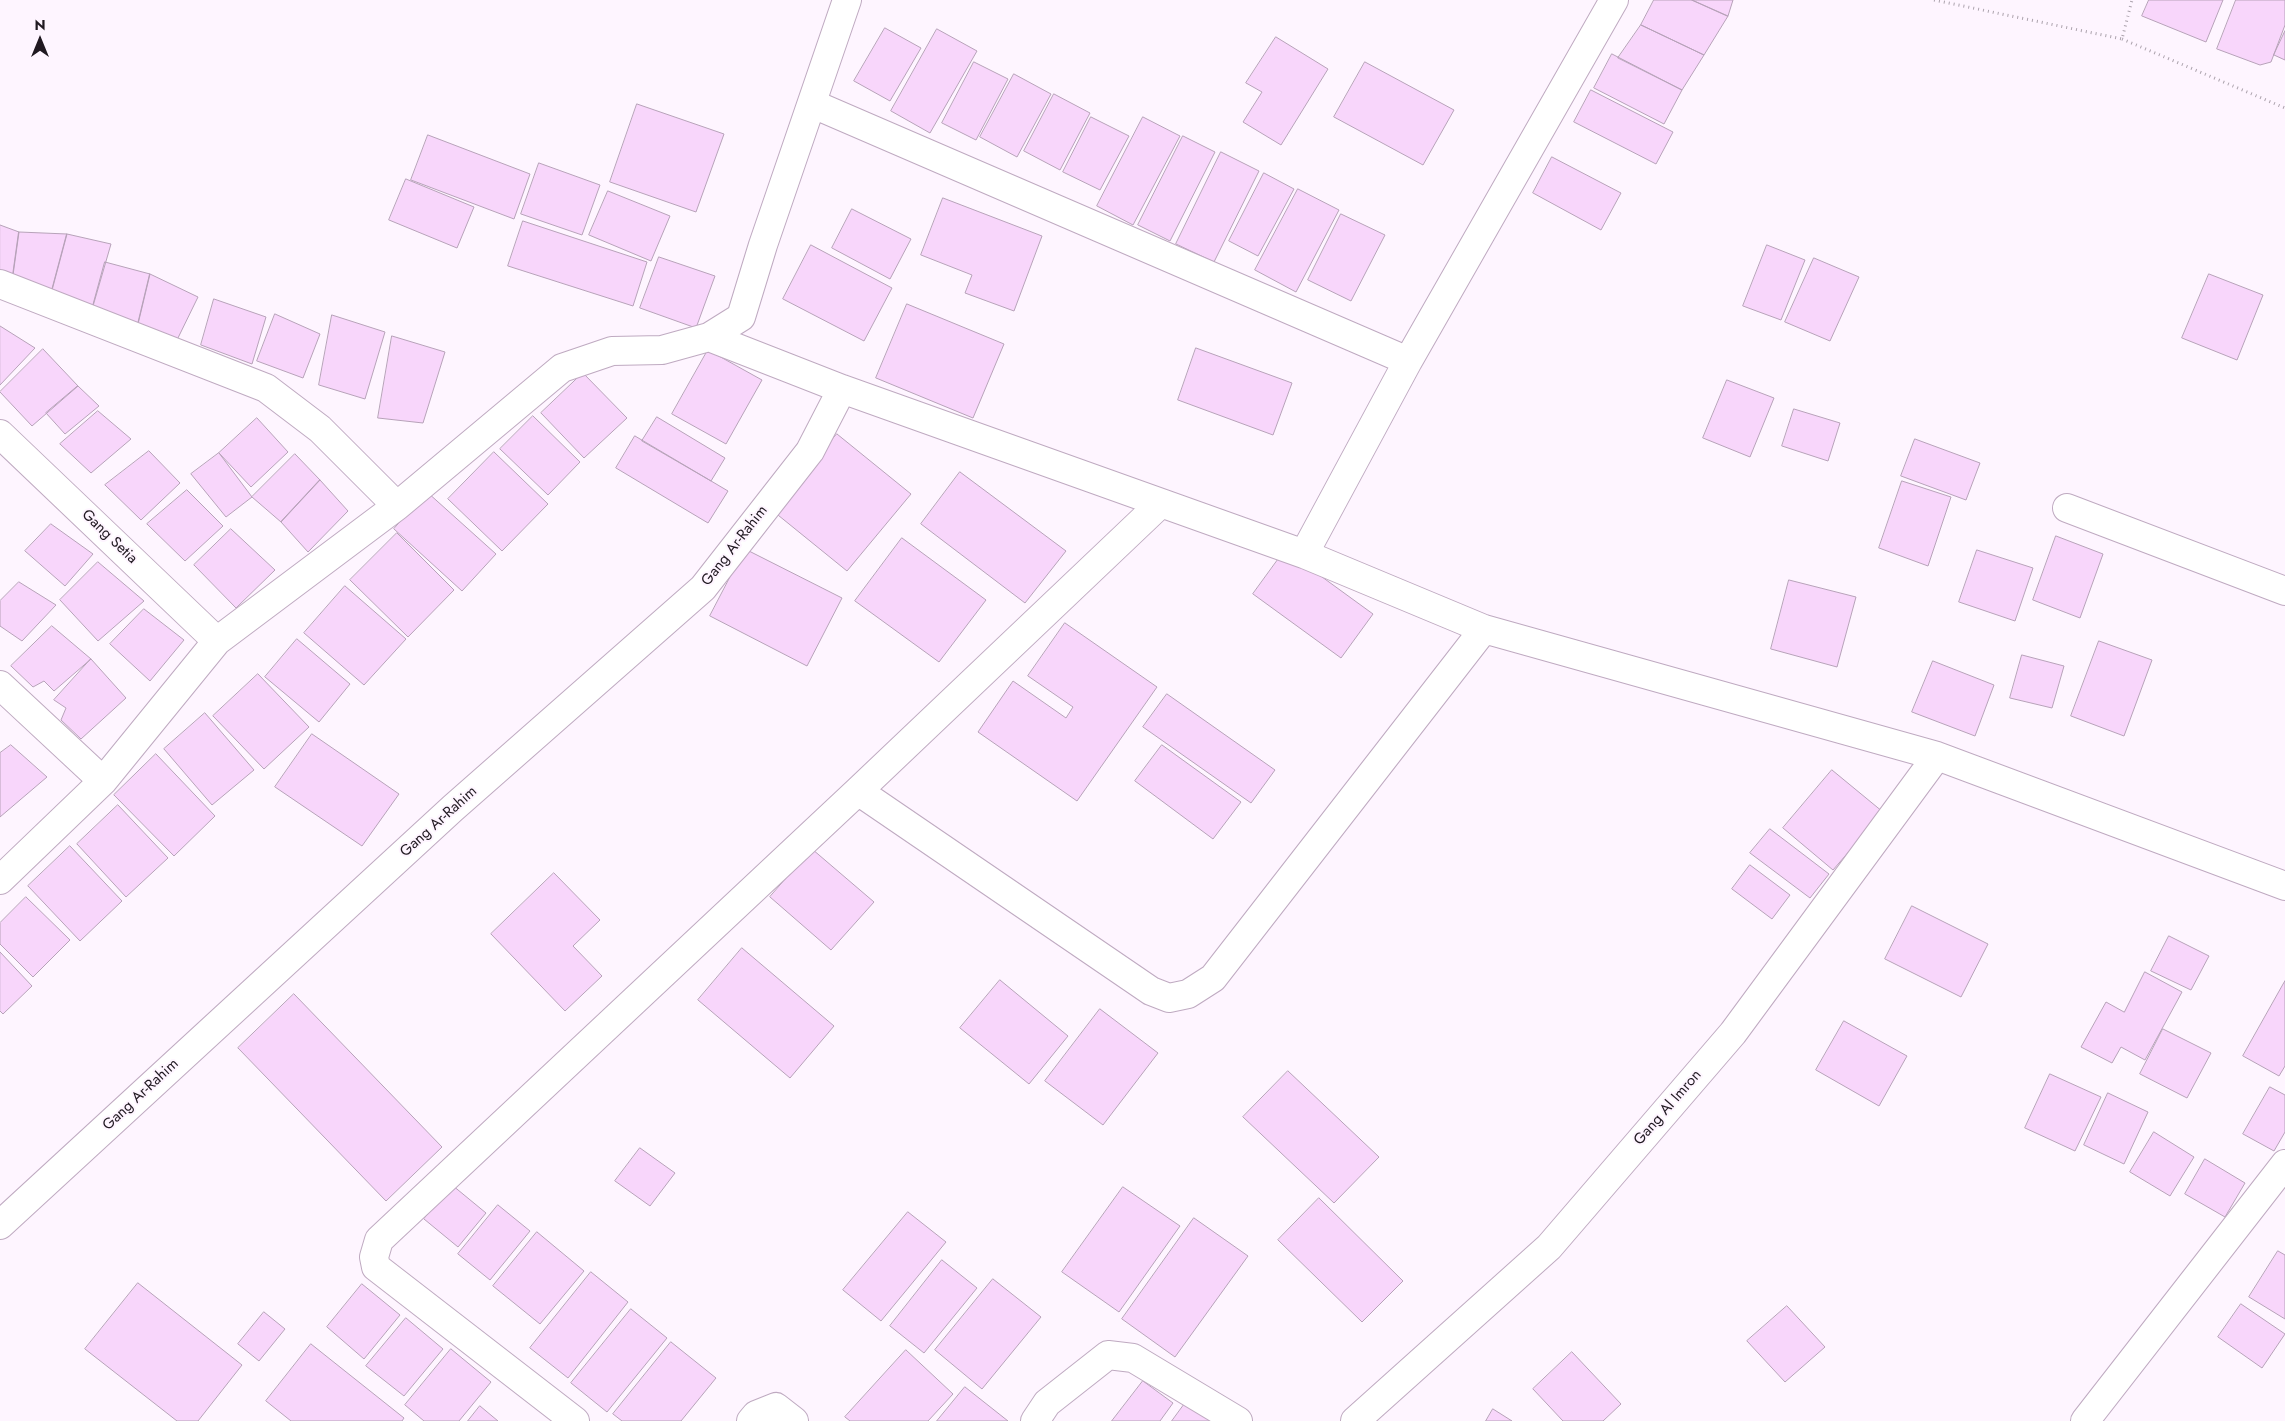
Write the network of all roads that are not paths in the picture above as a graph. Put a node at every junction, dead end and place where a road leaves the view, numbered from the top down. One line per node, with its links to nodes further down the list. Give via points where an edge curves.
1 (847, 0): 3 (street)
2 (1614, 0): 6 (street)
3 (813, 104): 5 (street, via 741,317); 6 (street)
4 (0, 284): 10 (street, via 266,388 320,429)
5 (709, 337): 7 (street); 10 (street, via 662,350 612,351 562,368)
6 (1408, 361): 12 (street)
7 (842, 389): 9 (street); 23 (street, Gang Ar-Rahim, via 810,451 703,588 453,808)
8 (0, 434): 15 (street, Gang Setia)
9 (1160, 504): 12 (street); 19 (street)
10 (397, 506): 15 (street)
11 (2067, 508): 13 (street)
12 (1304, 554): 14 (street)
13 (2285, 591)
14 (1484, 629): 17 (street); 19 (street, via 1213,978 1188,994 1169,998 1151,992)
15 (217, 641): 18 (street)
16 (0, 685): 18 (street)
17 (1938, 756): 21 (street); 29 (street, Gang Al Imron, via 1733,1033 1549,1246)
18 (102, 781): 20 (street)
19 (858, 791): 24 (street, via 379,1240 374,1257 376,1268)
20 (0, 880)
21 (2285, 886)
22 (2285, 1164): 30 (street)
23 (0, 1225)
24 (575, 1421)
25 (751, 1421): 26 (street, via 756,1414 776,1407)
26 (794, 1421)
27 (1035, 1421): 28 (street, via 1047,1403 1108,1355 1134,1358)
28 (1238, 1421)
29 (1355, 1421)
30 (2084, 1421)

